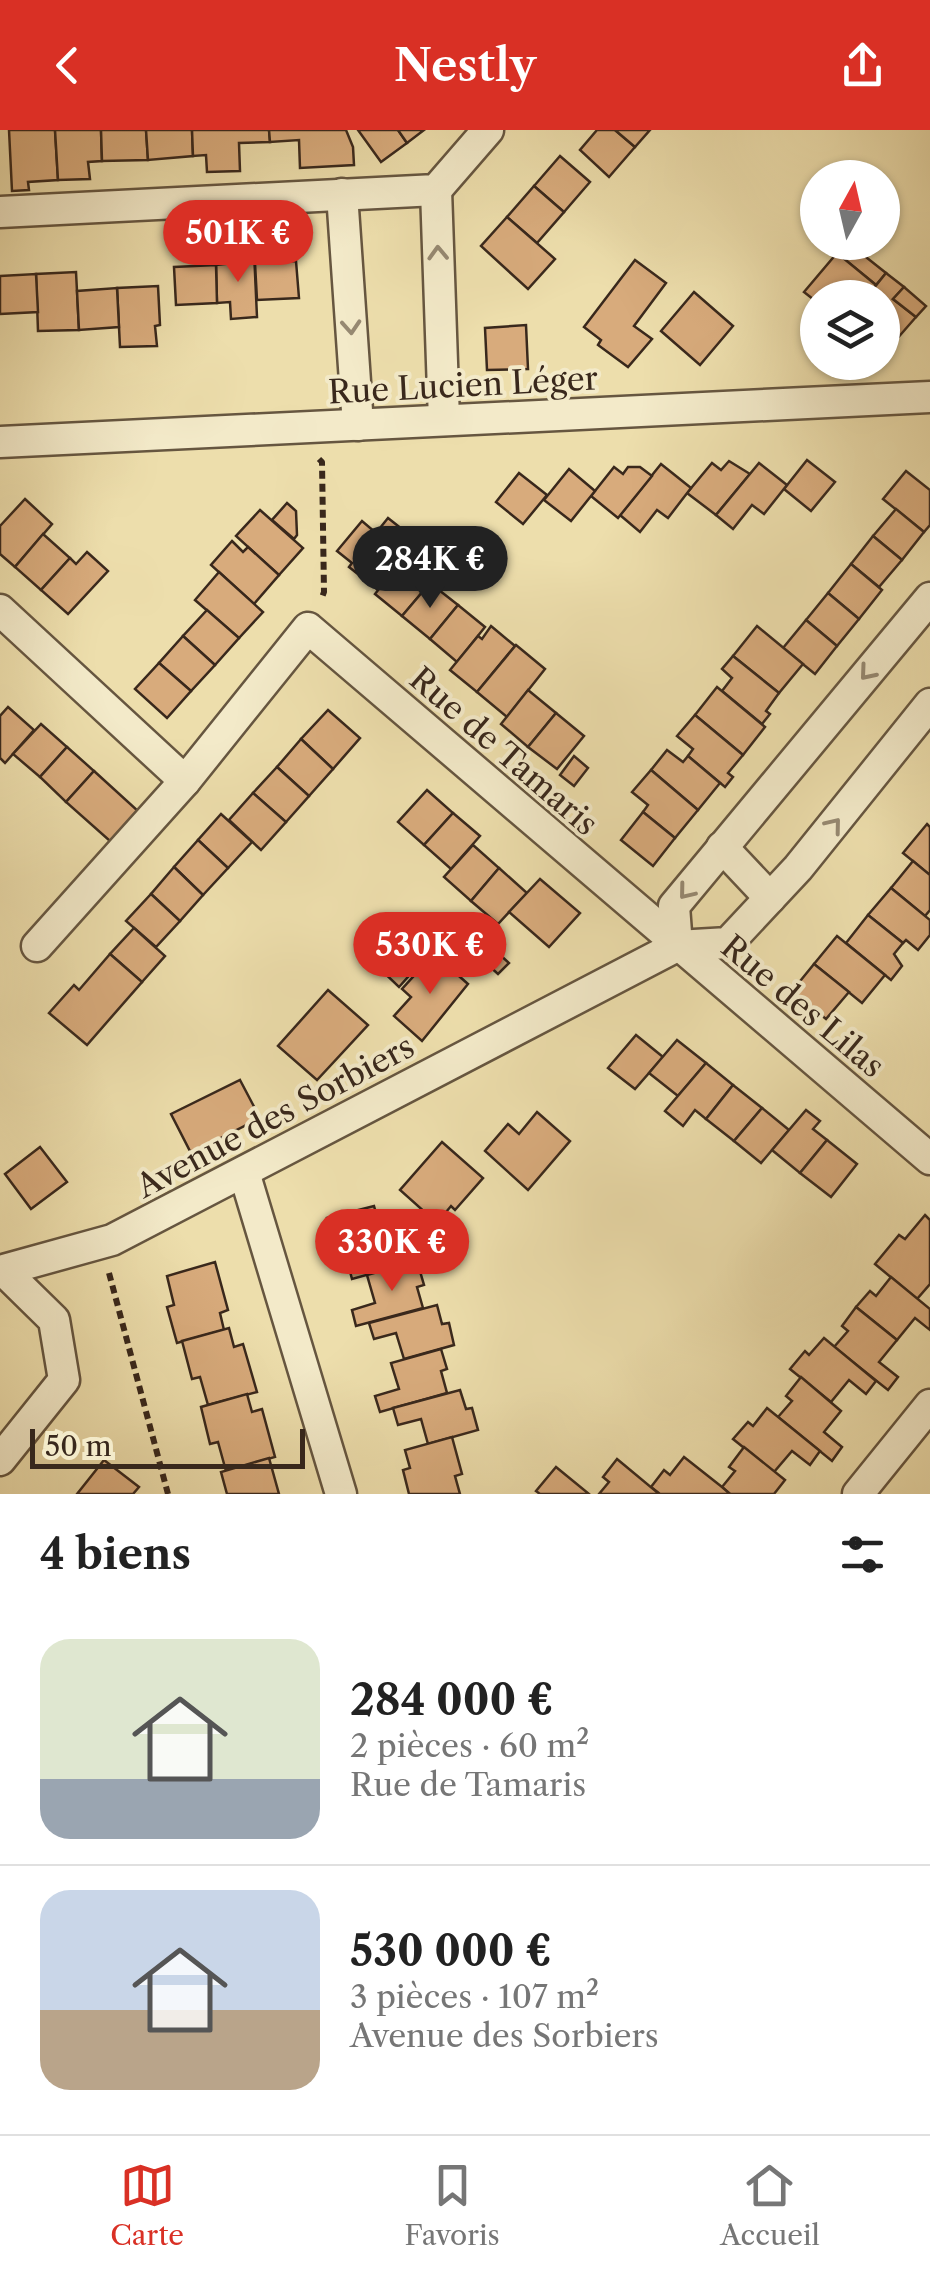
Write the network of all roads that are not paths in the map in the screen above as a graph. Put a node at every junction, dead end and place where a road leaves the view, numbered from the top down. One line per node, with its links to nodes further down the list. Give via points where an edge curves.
1 (488, 130): 2 (street)
2 (436, 190): 3 (street); 6 (street, one-way to 2)
3 (342, 194): 4 (street); 7 (street, one-way to 7)
4 (0, 212)
5 (930, 397): 6 (street, Rue Lucien Léger)
6 (444, 420): 7 (street, Rue Lucien Léger)
7 (358, 425): 8 (street, Rue Lucien Léger)
8 (0, 442)
9 (930, 598): 13 (street, one-way to 13)
10 (0, 610): 12 (street)
11 (930, 704): 14 (street, Avenue des Sorbiers, one-way to 11)
12 (185, 781): 15 (street); 16 (street, Rue de Tamaris, via 308,628)
13 (722, 847): 14 (street); 16 (street, one-way to 16, via 674,906)
14 (770, 898): 16 (street, Avenue des Sorbiers, via 728,943)
15 (37, 946)
16 (677, 946): 17 (street, Rue des Lilas); 18 (street, Avenue des Sorbiers)
17 (930, 1159)
18 (244, 1172): 19 (street, Avenue des Sorbiers, via 101,1244); 22 (street)
19 (2, 1271): 21 (street, via 54,1320 64,1380)
20 (930, 1405): 23 (street)
21 (0, 1460)
22 (342, 1494)
23 (858, 1494)

